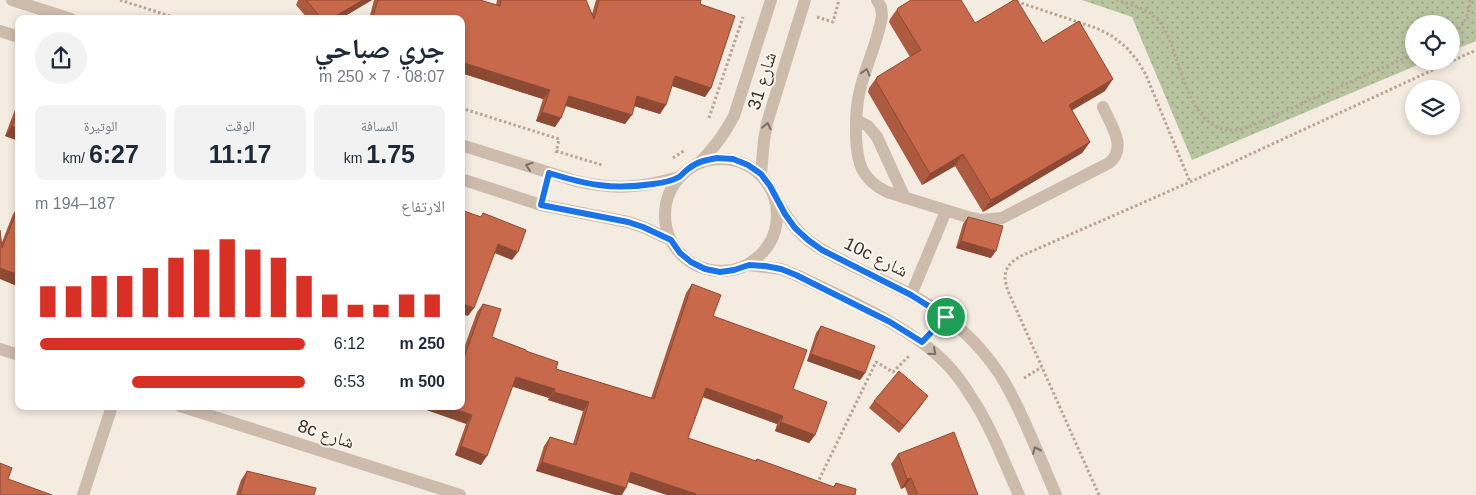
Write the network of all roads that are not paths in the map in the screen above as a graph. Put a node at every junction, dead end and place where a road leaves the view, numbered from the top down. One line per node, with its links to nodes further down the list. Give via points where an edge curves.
1 (12, 0): 5 (street)
2 (771, 0): 11 (street, شارع 31, via 734,116 725,133)
3 (806, 0): 12 (street, شارع 31, one-way to 3, via 767,123)
4 (877, 0): 9 (street, one-way to 4, via 860,89 882,16)
5 (59, 15)
6 (0, 31): 7 (street)
7 (15, 36)
8 (1103, 107): 17 (street, via 1119,145 1118,152 1109,162 1002,218 982,220)
9 (856, 120): 16 (street, via 868,126 876,137); 16 (street, via 856,152 863,172 878,187)
10 (465, 145): 13 (street, one-way to 10, via 637,186 615,188 594,185)
11 (701, 162): 12 (street, via 733,159); 13 (street)
12 (761, 174): 15 (street)
13 (679, 177): 18 (street, via 665,208)
14 (465, 180): 18 (street, via 541,205 628,222)
15 (776, 198): 19 (street, via 776,229 761,255); 20 (street, 10c شارع, via 795,228 815,245)
16 (905, 198): 17 (street)
17 (946, 211): 20 (street)
18 (671, 240): 19 (street, via 680,253 705,269 720,272)
19 (749, 265): 27 (street, one-way to 27, via 781,269 796,275 890,322 922,342 956,375 970,394)
20 (911, 295): 28 (street, 10c شارع, one-way to 20, via 998,372 965,334 935,309)
21 (0, 349): 22 (street)
22 (15, 354)
23 (111, 410): 25 (street)
24 (193, 410): 26 (street, 8c شارع)
25 (83, 495)
26 (460, 495)
27 (1019, 495)
28 (1056, 495)

